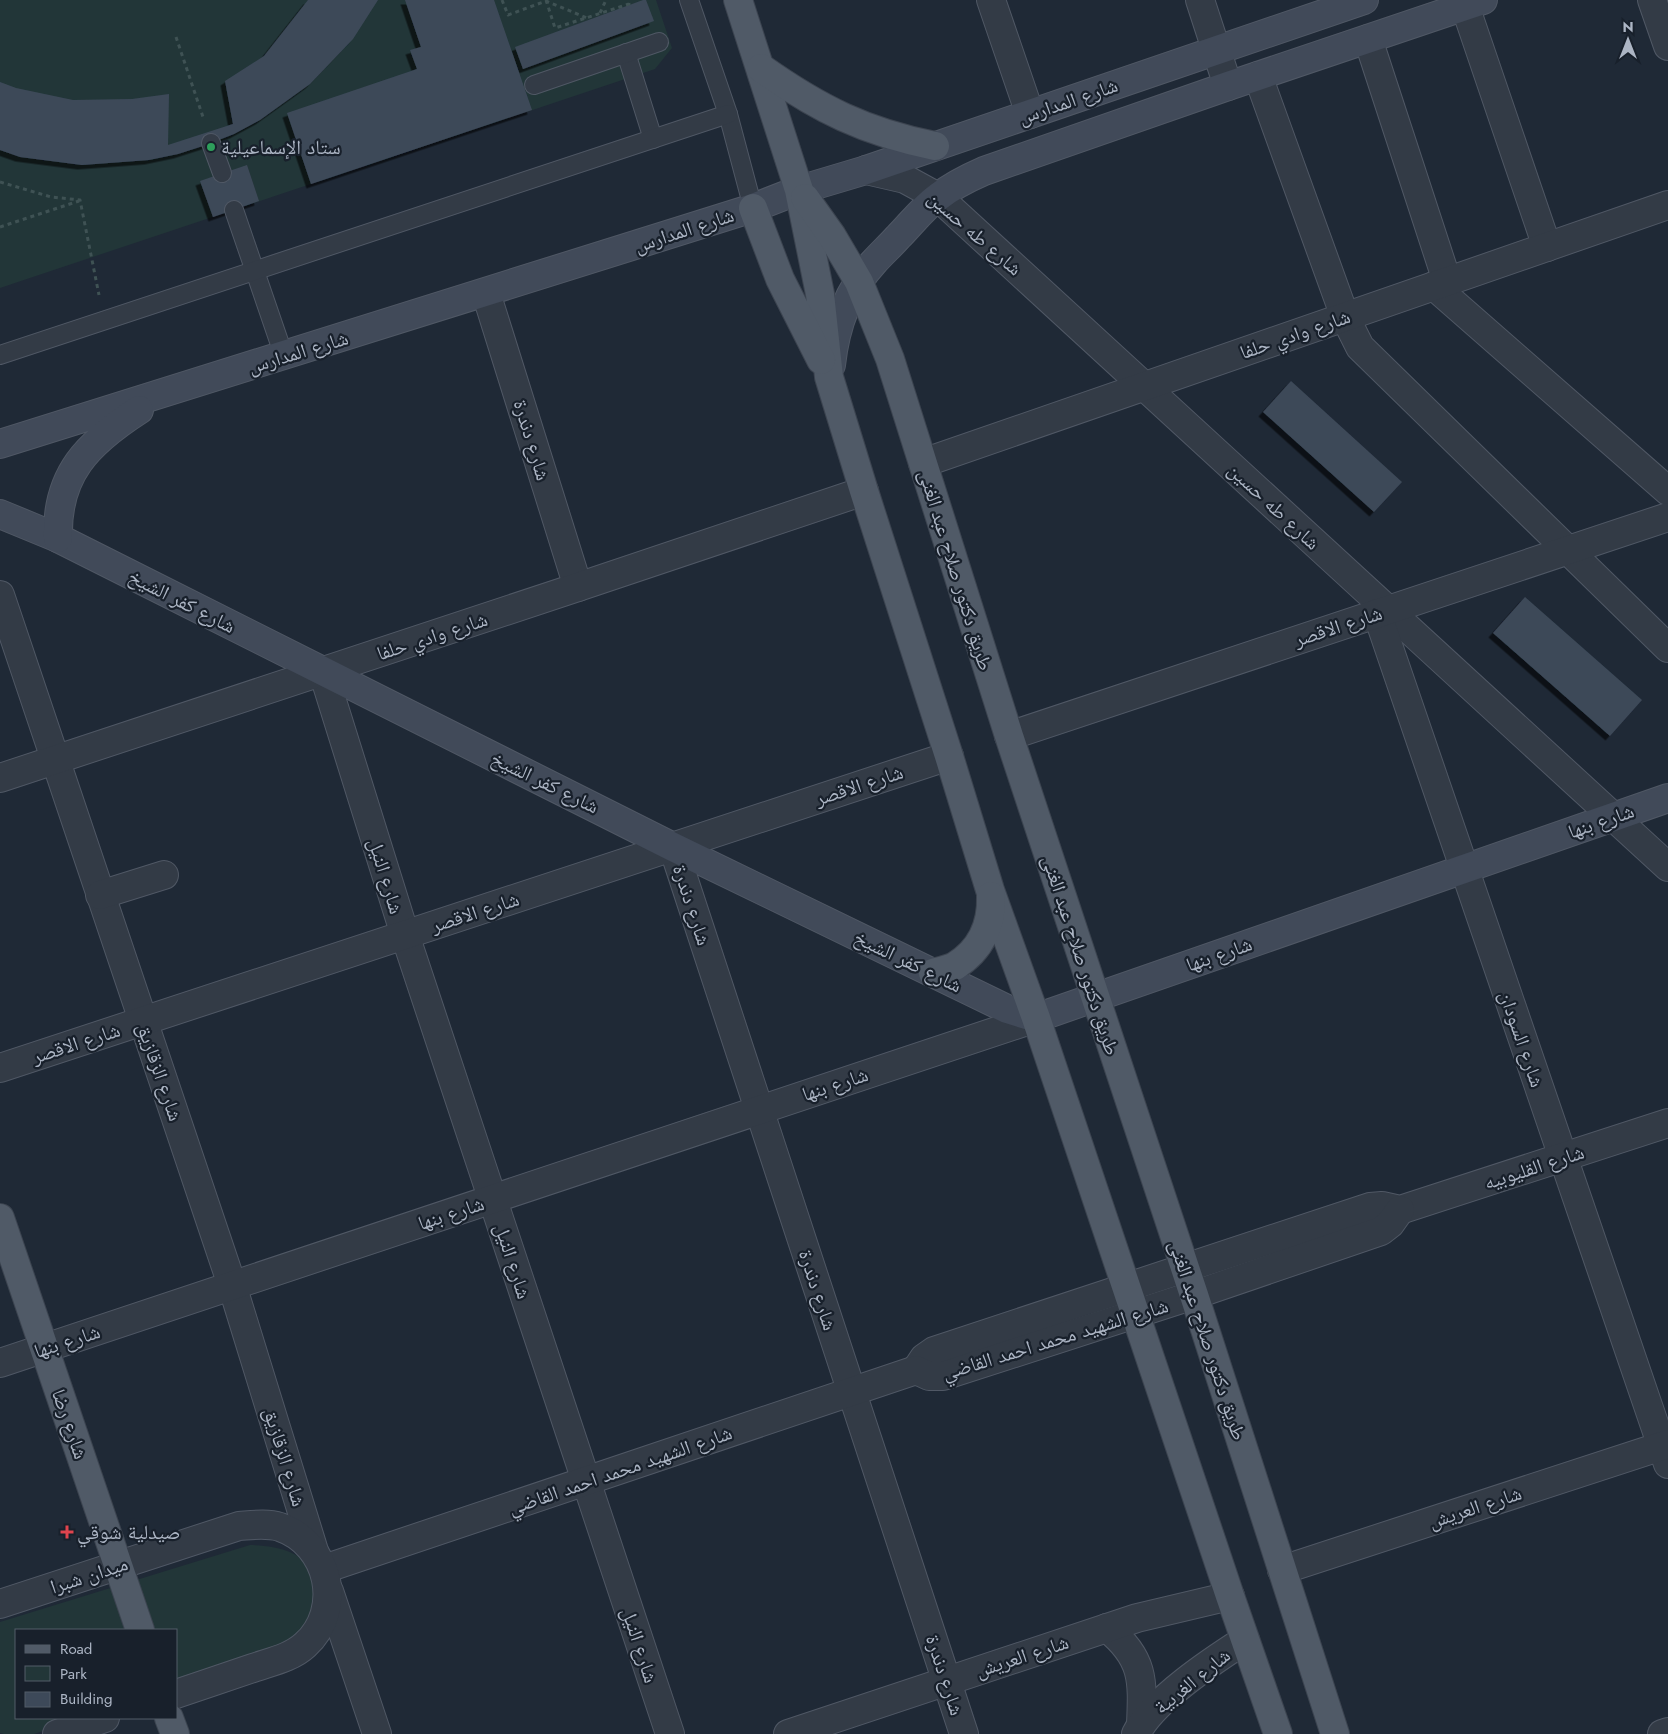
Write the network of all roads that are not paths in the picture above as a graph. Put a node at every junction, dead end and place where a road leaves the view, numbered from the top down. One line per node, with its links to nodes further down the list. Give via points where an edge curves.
1 (689, 0): 18 (lane)
2 (738, 0): 14 (main road, طريق دكتور صلاح عبد الغنى)
3 (991, 0): 19 (street)
4 (1200, 0): 12 (street)
5 (1364, 0): 8 (main road, شارع المدارس)
6 (1652, 0): 11 (street)
7 (1474, 3): 9 (main road, شارع المدارس); 30 (street)
8 (1322, 6): 12 (main road, شارع المدارس)
9 (1368, 39): 15 (main road, شارع المدارس); 33 (street)
10 (659, 42): 13 (lane)
11 (1668, 46)
12 (1216, 49): 17 (street); 19 (main road, شارع المدارس)
13 (626, 53): 16 (lane); 20 (lane)
14 (760, 68): 22 (main road, via 843,118 904,140); 25 (main road, طريق دكتور صلاح عبد الغنى)
15 (1258, 76): 17 (main road, شارع المدارس); 35 (street)
16 (534, 85)
17 (1228, 86): 26 (main road, شارع المدارس, via 984,171)
18 (728, 114): 20 (lane); 28 (lane)
19 (1030, 114): 22 (main road, شارع المدارس)
20 (653, 139): 31 (lane)
21 (211, 143): 24 (lane)
22 (935, 146): 23 (main road, شارع المدارس)
23 (866, 170): 25 (main road, شارع المدارس); 26 (street, شارع طه حسين, via 905,180)
24 (222, 173)
25 (799, 190): 28 (main road, شارع المدارس); 32 (main road, طريق دكتور صلاح عبد الغنى, via 832,236); 38 (main road, طريق دكتور صلاح عبد الغنى, via 820,294)
26 (938, 196): 32 (main road, شارع المدارس, via 873,263); 39 (street, شارع طه حسين)
27 (1668, 205): 30 (street, شارع وادي حلفا)
28 (753, 208): 34 (main road, شارع المدارس); 38 (main road, via 780,279)
29 (234, 210): 31 (lane)
30 (1547, 247): 33 (street, شارع وادي حلفا)
31 (254, 271): 36 (lane); 37 (lane)
32 (859, 282): 38 (main road, شارع المدارس, via 837,330); 42 (main road, طريق دكتور صلاح عبد الغنى, via 890,359)
33 (1440, 283): 35 (street, شارع وادي حلفا); 44 (street)
34 (486, 293): 37 (main road, شارع المدارس); 49 (street, شارع دندرة)
35 (1345, 317): 39 (street, شارع وادي حلفا); 48 (street, via 1367,355)
36 (0, 355)
37 (284, 356): 40 (main road, شارع المدارس)
38 (829, 377): 43 (main road, طريق دكتور صلاح عبد الغنى)
39 (1144, 386): 42 (street, شارع وادي حلفا); 51 (street, شارع طه حسين)
40 (168, 392): 41 (main road, شارع المدارس); 47 (main road, via 115,426 82,457 62,497 57,519)
41 (0, 444)
42 (923, 463): 54 (main road, طريق دكتور صلاح عبد الغنى)
43 (864, 491): 49 (street, شارع وادي حلفا); 55 (main road, طريق دكتور صلاح عبد الغنى)
44 (1668, 491)
45 (0, 514): 47 (main road)
46 (1668, 517): 48 (street, شارع الاقصر)
47 (58, 538): 53 (main road, شارع كفر الشيخ)
48 (1567, 550): 51 (street, شارع الاقصر); 52 (street)
49 (578, 588): 53 (street, شارع وادي حلفا)
50 (0, 596): 56 (street, شارع الزقازيق)
51 (1383, 612): 54 (street, شارع الاقصر); 59 (street, شارع طه حسين); 62 (street, شارع السودان)
52 (1668, 648)
53 (323, 672): 56 (street, شارع وادي حلفا); 60 (main road, شارع كفر الشيخ); 66 (street, شارع النيل)
54 (1008, 736): 68 (main road, طريق دكتور صلاح عبد الغنى)
55 (949, 756): 60 (street, شارع الاقصر); 64 (main road, طريق دكتور صلاح عبد الغنى)
56 (55, 760): 57 (street, شارع وادي حلفا); 65 (street, شارع الزقازيق)
57 (0, 778)
58 (1668, 798): 59 (main road, شارع بنها)
59 (1614, 817): 61 (street, شارع طه حسين); 62 (main road, شارع بنها)
60 (673, 847): 66 (street, شارع الاقصر); 67 (main road, شارع كفر الشيخ); 72 (street, شارع دندرة)
61 (1668, 866)
62 (1464, 869): 68 (main road, شارع بنها); 74 (street, شارع السودان)
63 (164, 875): 65 (street)
64 (990, 890): 67 (main road, via 991,912 985,934 977,946 955,966); 69 (main road, طريق دكتور صلاح عبد الغنى)
65 (100, 895): 70 (street, شارع الزقازيق)
66 (405, 935): 70 (street, شارع الاقصر); 75 (street, شارع النيل)
67 (933, 973): 69 (main road, شارع كفر الشيخ, via 1007,1009)
68 (1095, 996): 69 (main road, شارع بنها); 78 (main road, طريق دكتور صلاح عبد الغنى)
69 (1036, 1018): 72 (street, شارع بنها); 80 (main road, طريق دكتور صلاح عبد الغنى)
70 (143, 1021): 71 (street, شارع الاقصر); 79 (street, شارع الزقازيق)
71 (0, 1068)
72 (759, 1110): 75 (street, شارع بنها); 86 (street, شارع دندرة)
73 (1668, 1123): 74 (street, شارع القليوبيه)
74 (1563, 1158): 76 (street, شارع القليوبيه); 87 (street, شارع السودان)
75 (492, 1199): 79 (street, شارع بنها); 88 (street, شارع النيل)
76 (1400, 1210): 78 (street, شارع القليوبيه, via 1370,1207); 81 (street, via 1381,1231)
77 (0, 1218): 83 (main road, شارع رضا)
78 (1184, 1267): 80 (street, شارع الشهيد محمد احمد القاضي); 81 (main road, طريق دكتور صلاح عبد الغنى)
79 (232, 1286): 83 (street, شارع بنها); 90 (street, شارع الزقازيق)
80 (1126, 1287): 82 (main road, طريق دكتور صلاح عبد الغنى); 85 (street, شارع الشهيد محمد احمد القاضي, via 934,1350)
81 (1194, 1295): 82 (street, شارع الشهيد محمد احمد القاضي); 91 (main road, طريق دكتور صلاح عبد الغنى)
82 (1136, 1314): 85 (street, شارع الشهيد محمد احمد القاضي, via 943,1376 929,1376); 92 (main road, طريق دكتور صلاح عبد الغنى)
83 (44, 1348): 84 (street, شارع بنها); 89 (main road, شارع رضا)
84 (0, 1363)
85 (916, 1370): 86 (street, شارع الشهيد محمد احمد القاضي)
86 (852, 1392): 88 (street, شارع الشهيد محمد احمد القاضي); 97 (street, شارع دندرة)
87 (1666, 1452): 91 (street, شارع العريش)
88 (586, 1481): 90 (street, شارع الشهيد محمد احمد القاضي); 106 (street, شارع النيل)
89 (118, 1566): 90 (street, ميدان شبرا, via 239,1526 259,1524 280,1527 299,1536); 93 (street, ميدان شبرا); 95 (main road, شارع رضا)
90 (322, 1570): 98 (street, via 326,1610 318,1630 305,1646 287,1656); 105 (street, شارع الزقازيق)
91 (1282, 1570): 110 (main road, طريق دكتور صلاح عبد الغنى)
92 (1230, 1596): 94 (street, شارع العريش); 96 (main road, طريق دكتور صلاح عبد الغنى)
93 (0, 1604)
94 (1107, 1628): 97 (street, شارع العريش); 101 (street, شارع الغربية, via 1134,1655 1140,1674 1142,1694)
95 (140, 1629)
96 (1245, 1640): 101 (street, شارع الغربية, via 1190,1678); 109 (main road, طريق دكتور صلاح عبد الغنى)
97 (946, 1681): 107 (street, شارع العريش); 108 (street, شارع دندرة)
98 (178, 1693)
99 (102, 1719): 103 (street)
100 (169, 1719): 104 (main road)
101 (1138, 1729)
102 (1668, 1732): 111 (street)
103 (57, 1734)
104 (175, 1734)
105 (378, 1734)
106 (670, 1734)
107 (788, 1734)
108 (964, 1734)
109 (1278, 1734)
110 (1335, 1734)
111 (1662, 1734)

